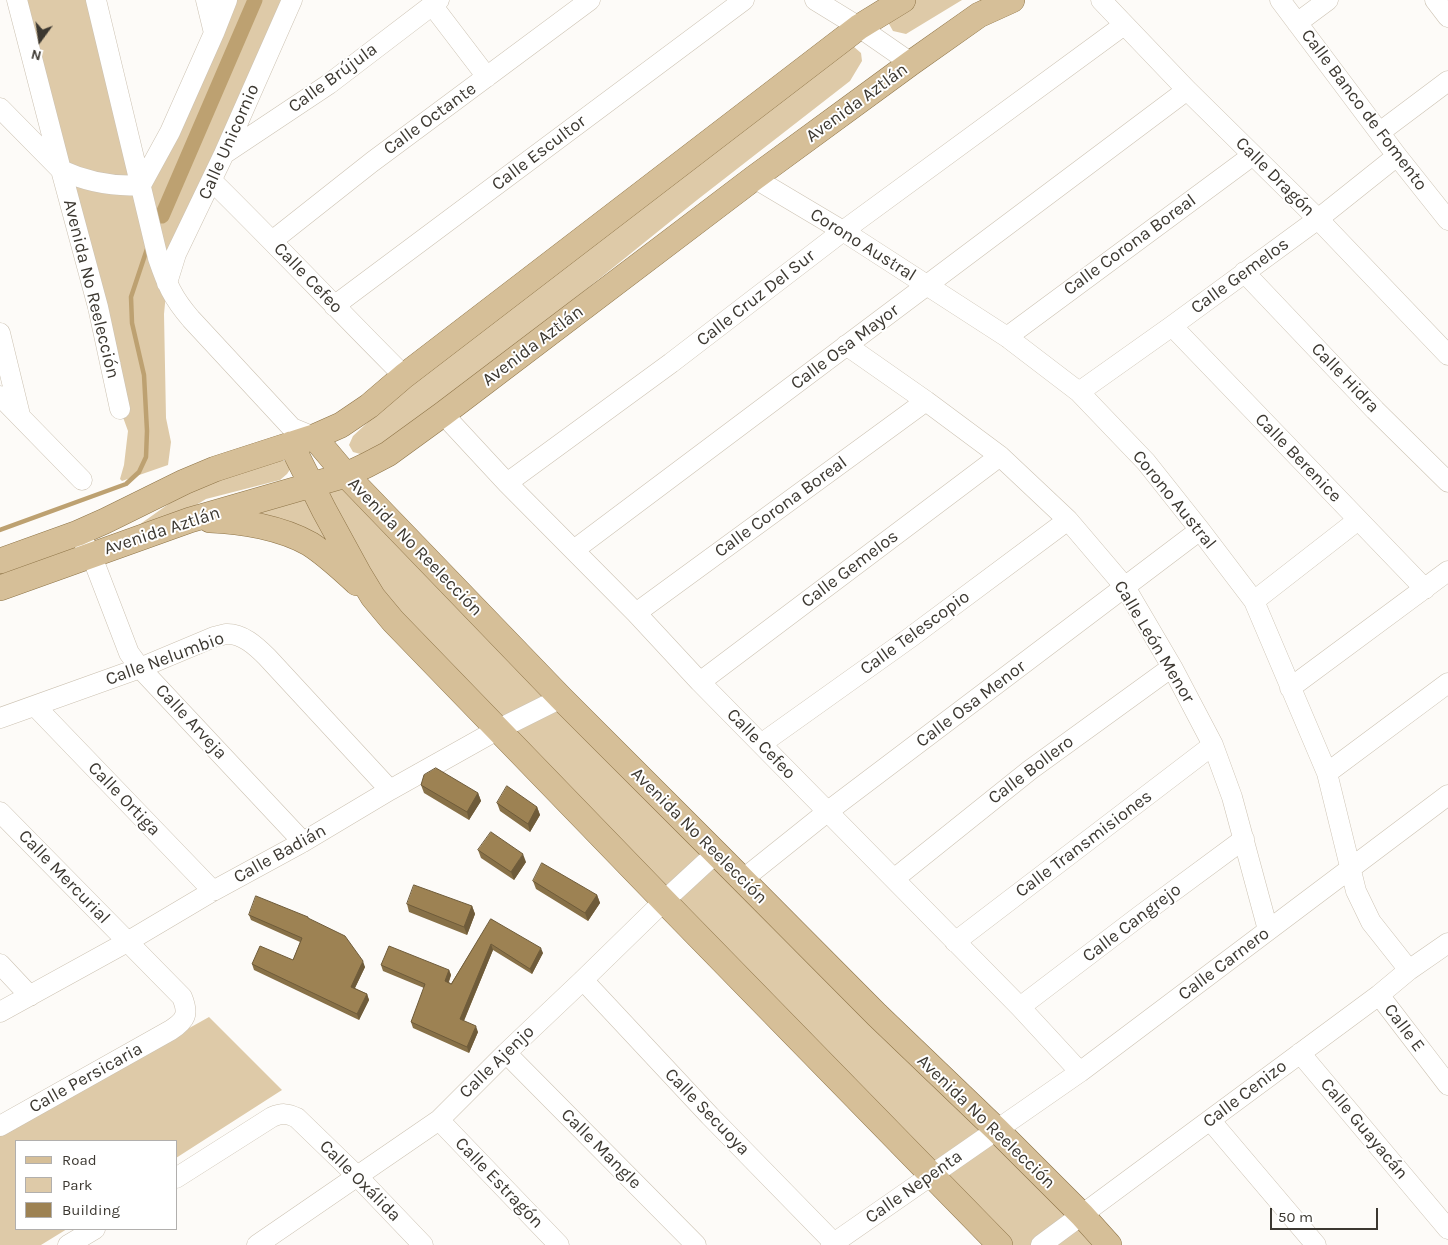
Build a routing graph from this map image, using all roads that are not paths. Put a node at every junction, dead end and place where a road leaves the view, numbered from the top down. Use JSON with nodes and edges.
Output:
{"nodes":[{"id":1,"x":17,"y":0,"type":"edge"},
{"id":2,"x":96,"y":0,"type":"edge"},
{"id":3,"x":206,"y":0,"type":"edge"},
{"id":4,"x":227,"y":0,"type":"edge"},
{"id":5,"x":292,"y":0,"type":"edge"},
{"id":6,"x":590,"y":0,"type":"edge"},
{"id":7,"x":744,"y":0,"type":"edge"},
{"id":8,"x":815,"y":0,"type":"edge"},
{"id":9,"x":903,"y":0,"type":"edge"},
{"id":10,"x":1012,"y":0,"type":"edge"},
{"id":11,"x":1101,"y":0,"type":"edge"},
{"id":12,"x":1280,"y":0,"type":"edge"},
{"id":13,"x":1328,"y":0,"type":"edge"},
{"id":14,"x":1435,"y":0,"type":"edge"},
{"id":15,"x":436,"y":3,"type":"edge"},
{"id":16,"x":1448,"y":17,"type":"edge"},
{"id":17,"x":1297,"y":24,"type":"junction"},
{"id":18,"x":1124,"y":25,"type":"junction"},
{"id":19,"x":859,"y":27,"type":"junction"},
{"id":20,"x":214,"y":33,"type":"junction"},
{"id":21,"x":911,"y":63,"type":"junction"},
{"id":22,"x":487,"y":77,"type":"junction"},
{"id":23,"x":1448,"y":81,"type":"edge"},
{"id":24,"x":1187,"y":90,"type":"junction"},
{"id":25,"x":0,"y":108,"type":"edge"},
{"id":26,"x":1380,"y":132,"type":"junction"},
{"id":27,"x":224,"y":154,"type":"junction"},
{"id":28,"x":1253,"y":155,"type":"junction"},
{"id":29,"x":1397,"y":156,"type":"junction"},
{"id":30,"x":61,"y":170,"type":"junction"},
{"id":31,"x":754,"y":178,"type":"junction"},
{"id":32,"x":212,"y":182,"type":"junction"},
{"id":33,"x":141,"y":185,"type":"junction"},
{"id":34,"x":1318,"y":219,"type":"junction"},
{"id":35,"x":1448,"y":220,"type":"edge"},
{"id":36,"x":843,"y":231,"type":"junction"},
{"id":37,"x":272,"y":241,"type":"junction"},
{"id":38,"x":1244,"y":272,"type":"junction"},
{"id":39,"x":167,"y":283,"type":"junction"},
{"id":40,"x":927,"y":286,"type":"junction"},
{"id":41,"x":334,"y":306,"type":"junction"},
{"id":42,"x":1172,"y":326,"type":"junction"},
{"id":43,"x":0,"y":333,"type":"edge"},
{"id":44,"x":1007,"y":337,"type":"junction"},
{"id":45,"x":846,"y":345,"type":"junction"},
{"id":46,"x":1448,"y":355,"type":"edge"},
{"id":47,"x":404,"y":376,"type":"junction"},
{"id":48,"x":1079,"y":392,"type":"junction"},
{"id":49,"x":0,"y":396,"type":"edge"},
{"id":50,"x":926,"y":400,"type":"junction"},
{"id":51,"x":120,"y":409,"type":"dead end"},
{"id":52,"x":443,"y":414,"type":"junction"},
{"id":53,"x":20,"y":415,"type":"junction"},
{"id":54,"x":299,"y":436,"type":"junction"},
{"id":55,"x":1000,"y":456,"type":"junction"},
{"id":56,"x":346,"y":475,"type":"junction"},
{"id":57,"x":82,"y":480,"type":"dead end"},
{"id":58,"x":1448,"y":482,"type":"edge"},
{"id":59,"x":507,"y":483,"type":"junction"},
{"id":60,"x":311,"y":485,"type":"junction"},
{"id":61,"x":190,"y":520,"type":"junction"},
{"id":62,"x":1068,"y":520,"type":"junction"},
{"id":63,"x":1358,"y":520,"type":"junction"},
{"id":64,"x":1200,"y":530,"type":"junction"},
{"id":65,"x":78,"y":533,"type":"junction"},
{"id":66,"x":574,"y":550,"type":"junction"},
{"id":67,"x":91,"y":554,"type":"junction"},
{"id":68,"x":0,"y":561,"type":"edge"},
{"id":69,"x":1448,"y":571,"type":"edge"},
{"id":70,"x":1125,"y":587,"type":"junction"},
{"id":71,"x":0,"y":588,"type":"edge"},
{"id":72,"x":1425,"y":589,"type":"junction"},
{"id":73,"x":373,"y":597,"type":"junction"},
{"id":74,"x":1254,"y":602,"type":"junction"},
{"id":75,"x":636,"y":613,"type":"junction"},
{"id":76,"x":1172,"y":667,"type":"junction"},
{"id":77,"x":140,"y":668,"type":"junction"},
{"id":78,"x":700,"y":682,"type":"junction"},
{"id":79,"x":1448,"y":683,"type":"edge"},
{"id":80,"x":1290,"y":688,"type":"junction"},
{"id":81,"x":560,"y":698,"type":"junction"},
{"id":82,"x":34,"y":706,"type":"junction"},
{"id":83,"x":0,"y":718,"type":"edge"},
{"id":84,"x":497,"y":730,"type":"junction"},
{"id":85,"x":762,"y":744,"type":"junction"},
{"id":86,"x":1213,"y":745,"type":"junction"},
{"id":87,"x":1327,"y":773,"type":"junction"},
{"id":88,"x":390,"y":790,"type":"junction"},
{"id":89,"x":1448,"y":795,"type":"edge"},
{"id":90,"x":0,"y":812,"type":"edge"},
{"id":91,"x":827,"y":812,"type":"junction"},
{"id":92,"x":1244,"y":839,"type":"junction"},
{"id":93,"x":303,"y":842,"type":"junction"},
{"id":94,"x":716,"y":853,"type":"junction"},
{"id":95,"x":1351,"y":867,"type":"junction"},
{"id":96,"x":894,"y":879,"type":"junction"},
{"id":97,"x":742,"y":880,"type":"junction"},
{"id":98,"x":213,"y":892,"type":"junction"},
{"id":99,"x":664,"y":901,"type":"junction"},
{"id":100,"x":1268,"y":930,"type":"junction"},
{"id":101,"x":128,"y":942,"type":"junction"},
{"id":102,"x":956,"y":942,"type":"junction"},
{"id":103,"x":1448,"y":943,"type":"edge"},
{"id":104,"x":0,"y":964,"type":"edge"},
{"id":105,"x":1409,"y":970,"type":"junction"},
{"id":106,"x":583,"y":980,"type":"junction"},
{"id":107,"x":1379,"y":995,"type":"junction"},
{"id":108,"x":30,"y":996,"type":"junction"},
{"id":109,"x":1020,"y":1007,"type":"junction"},
{"id":110,"x":0,"y":1012,"type":"edge"},
{"id":111,"x":506,"y":1053,"type":"junction"},
{"id":112,"x":1300,"y":1053,"type":"junction"},
{"id":113,"x":1080,"y":1072,"type":"junction"},
{"id":114,"x":1448,"y":1085,"type":"edge"},
{"id":115,"x":439,"y":1120,"type":"junction"},
{"id":116,"x":1210,"y":1120,"type":"junction"},
{"id":117,"x":0,"y":1126,"type":"edge"},
{"id":118,"x":997,"y":1130,"type":"junction"},
{"id":119,"x":931,"y":1175,"type":"junction"},
{"id":120,"x":357,"y":1176,"type":"junction"},
{"id":121,"x":178,"y":1177,"type":"edge"},
{"id":122,"x":1082,"y":1215,"type":"junction"},
{"id":123,"x":1448,"y":1229,"type":"edge"},
{"id":124,"x":93,"y":1230,"type":"edge"},
{"id":125,"x":271,"y":1241,"type":"edge"},
{"id":126,"x":832,"y":1244,"type":"edge"},
{"id":127,"x":68,"y":1245,"type":"edge"},
{"id":128,"x":423,"y":1245,"type":"edge"},
{"id":129,"x":559,"y":1245,"type":"edge"},
{"id":130,"x":696,"y":1245,"type":"edge"},
{"id":131,"x":1000,"y":1245,"type":"edge"},
{"id":132,"x":1041,"y":1245,"type":"edge"},
{"id":133,"x":1109,"y":1245,"type":"edge"},
{"id":134,"x":1316,"y":1245,"type":"edge"}],
"edges":[{"from":1,"to":30,"type":"street","name":"Avenida No Reelección"},
{"from":2,"to":33,"type":"street","name":"Avenida No Reelección"},
{"from":3,"to":20,"type":"street"},
{"from":4,"to":20,"type":"street"},
{"from":5,"to":27,"type":"street","name":"Calle Unicornio"},
{"from":6,"to":22,"type":"street","name":"Calle Octante"},
{"from":7,"to":41,"type":"street","name":"Calle Escultor"},
{"from":8,"to":19,"type":"street"},
{"from":9,"to":19,"type":"main road","name":"Avenida Aztlán"},
{"from":10,"to":21,"type":"main road","name":"Avenida Aztlán"},
{"from":11,"to":18,"type":"street","name":"Calle Dragón"},
{"from":12,"to":17,"type":"street","name":"Calle Banco de Fomento"},
{"from":13,"to":17,"type":"street"},
{"from":14,"to":16,"type":"street"},
{"from":15,"to":22,"type":"street"},
{"from":15,"to":27,"type":"street","name":"Calle Brújula"},
{"from":17,"to":26,"type":"street","name":"Calle Banco de Fomento"},
{"from":18,"to":24,"type":"street","name":"Calle Dragón"},
{"from":18,"to":36,"type":"street","name":"Calle Cruz Del Sur"},
{"from":19,"to":21,"type":"street"},
{"from":19,"to":47,"type":"main road","name":"Avenida Aztlán"},
{"from":20,"to":33,"type":"street"},
{"from":21,"to":31,"type":"main road","name":"Avenida Aztlán"},
{"from":22,"to":37,"type":"street","name":"Calle Octante"},
{"from":23,"to":26,"type":"street"},
{"from":24,"to":28,"type":"street","name":"Calle Dragón"},
{"from":24,"to":40,"type":"street","name":"Calle Osa Mayor"},
{"from":25,"to":30,"type":"street"},
{"from":26,"to":29,"type":"street","name":"Calle Banco de Fomento"},
{"from":27,"to":32,"type":"street","name":"Calle Unicornio"},
{"from":28,"to":34,"type":"street","name":"Calle Dragón"},
{"from":28,"to":44,"type":"street","name":"Calle Corona Boreal"},
{"from":29,"to":34,"type":"street","name":"Calle Gemelos"},
{"from":29,"to":35,"type":"street","name":"Calle Banco de Fomento"},
{"from":30,"to":33,"type":"street","name":"Avenida No Reelección"},
{"from":30,"to":51,"type":"street","name":"Avenida No Reelección"},
{"from":31,"to":36,"type":"street","name":"Corono Austral"},
{"from":31,"to":52,"type":"main road","name":"Avenida Aztlán"},
{"from":32,"to":37,"type":"street","name":"Calle Cefeo"},
{"from":32,"to":39,"type":"street","name":"Calle Unicornio"},
{"from":33,"to":39,"type":"street","name":"Avenida No Reelección"},
{"from":34,"to":38,"type":"street","name":"Calle Gemelos"},
{"from":34,"to":46,"type":"street","name":"Calle Dragón"},
{"from":36,"to":40,"type":"street","name":"Corono Austral"},
{"from":36,"to":59,"type":"street","name":"Calle Cruz Del Sur"},
{"from":37,"to":41,"type":"street","name":"Calle Cefeo"},
{"from":38,"to":42,"type":"street","name":"Calle Gemelos"},
{"from":38,"to":58,"type":"street","name":"Calle Hidra"},
{"from":39,"to":54,"type":"street","name":"Avenida No Reelección"},
{"from":40,"to":44,"type":"street","name":"Corono Austral"},
{"from":40,"to":45,"type":"street","name":"Calle Osa Mayor"},
{"from":41,"to":47,"type":"street","name":"Calle Cefeo"},
{"from":42,"to":48,"type":"street","name":"Calle Gemelos"},
{"from":42,"to":63,"type":"street","name":"Calle Berenice"},
{"from":43,"to":53,"type":"street"},
{"from":44,"to":48,"type":"street","name":"Corono Austral"},
{"from":45,"to":50,"type":"street","name":"Calle León Menor"},
{"from":45,"to":66,"type":"street","name":"Calle Osa Mayor"},
{"from":47,"to":54,"type":"main road","name":"Avenida Aztlán"},
{"from":48,"to":64,"type":"street","name":"Corono Austral"},
{"from":49,"to":53,"type":"street"},
{"from":50,"to":55,"type":"street","name":"Calle León Menor"},
{"from":50,"to":75,"type":"street","name":"Calle Corona Boreal"},
{"from":52,"to":56,"type":"main road","name":"Avenida Aztlán"},
{"from":52,"to":59,"type":"street","name":"Calle Cefeo"},
{"from":53,"to":57,"type":"street"},
{"from":54,"to":56,"type":"main road","name":"Avenida No Reelección"},
{"from":54,"to":60,"type":"main road","name":"Avenida No Reelección"},
{"from":54,"to":65,"type":"main road","name":"Avenida Aztlán"},
{"from":55,"to":62,"type":"street","name":"Calle León Menor"},
{"from":55,"to":78,"type":"street","name":"Calle Gemelos"},
{"from":56,"to":60,"type":"main road","name":"Avenida Aztlán"},
{"from":56,"to":81,"type":"main road","name":"Avenida No Reelección"},
{"from":59,"to":66,"type":"street","name":"Calle Cefeo"},
{"from":60,"to":61,"type":"main road","name":"Avenida Aztlán"},
{"from":60,"to":73,"type":"main road","name":"Avenida No Reelección"},
{"from":61,"to":67,"type":"main road","name":"Avenida Aztlán"},
{"from":61,"to":73,"type":"main road"},
{"from":62,"to":70,"type":"street","name":"Calle León Menor"},
{"from":62,"to":85,"type":"street","name":"Calle Telescopio"},
{"from":63,"to":72,"type":"street","name":"Calle Berenice"},
{"from":63,"to":74,"type":"street"},
{"from":64,"to":70,"type":"street","name":"Calle Osa Menor"},
{"from":64,"to":74,"type":"street","name":"Corono Austral"},
{"from":65,"to":67,"type":"street","name":"Calle Arveja"},
{"from":65,"to":68,"type":"main road","name":"Avenida Aztlán"},
{"from":66,"to":75,"type":"street","name":"Calle Cefeo"},
{"from":67,"to":71,"type":"main road","name":"Avenida Aztlán"},
{"from":67,"to":77,"type":"street","name":"Calle Arveja"},
{"from":69,"to":72,"type":"street"},
{"from":70,"to":76,"type":"street","name":"Calle León Menor"},
{"from":70,"to":91,"type":"street","name":"Calle Osa Menor"},
{"from":72,"to":80,"type":"street"},
{"from":73,"to":84,"type":"main road","name":"Avenida No Reelección"},
{"from":74,"to":80,"type":"street","name":"Corono Austral"},
{"from":75,"to":78,"type":"street","name":"Calle Cefeo"},
{"from":76,"to":86,"type":"street","name":"Calle León Menor"},
{"from":76,"to":96,"type":"street","name":"Calle Bollero"},
{"from":77,"to":82,"type":"street","name":"Calle Nelumbio"},
{"from":77,"to":88,"type":"street","name":"Calle Nelumbio"},
{"from":77,"to":93,"type":"street","name":"Calle Arveja"},
{"from":78,"to":85,"type":"street","name":"Calle Cefeo"},
{"from":79,"to":87,"type":"street"},
{"from":80,"to":87,"type":"street","name":"Corono Austral"},
{"from":81,"to":84,"type":"street","name":"Calle Badián"},
{"from":81,"to":94,"type":"main road","name":"Avenida No Reelección"},
{"from":82,"to":83,"type":"street","name":"Calle Nelumbio"},
{"from":82,"to":98,"type":"street","name":"Calle Ortiga"},
{"from":84,"to":88,"type":"street","name":"Calle Badián"},
{"from":84,"to":99,"type":"main road","name":"Avenida No Reelección"},
{"from":85,"to":91,"type":"street","name":"Calle Cefeo"},
{"from":86,"to":92,"type":"street","name":"Calle León Menor"},
{"from":86,"to":102,"type":"street","name":"Calle Transmisiones"},
{"from":87,"to":95,"type":"street","name":"Corono Austral"},
{"from":88,"to":93,"type":"street","name":"Calle Badián"},
{"from":89,"to":95,"type":"street","name":"Calle Carnero"},
{"from":90,"to":101,"type":"street","name":"Calle Mercurial"},
{"from":91,"to":96,"type":"street","name":"Calle Cefeo"},
{"from":91,"to":97,"type":"street","name":"Calle Osa Menor"},
{"from":92,"to":100,"type":"street","name":"Calle León Menor"},
{"from":92,"to":109,"type":"street","name":"Calle Cangrejo"},
{"from":93,"to":98,"type":"street","name":"Calle Badián"},
{"from":94,"to":97,"type":"main road","name":"Avenida No Reelección"},
{"from":94,"to":99,"type":"street","name":"Calle Ajenjo"},
{"from":95,"to":100,"type":"street","name":"Calle Carnero"},
{"from":95,"to":105,"type":"street","name":"Corono Austral"},
{"from":96,"to":102,"type":"street","name":"Calle Cefeo"},
{"from":97,"to":118,"type":"main road","name":"Avenida No Reelección"},
{"from":98,"to":101,"type":"street","name":"Calle Badián"},
{"from":99,"to":106,"type":"street","name":"Calle Ajenjo"},
{"from":99,"to":119,"type":"main road","name":"Avenida No Reelección"},
{"from":100,"to":113,"type":"street","name":"Calle Carnero"},
{"from":101,"to":108,"type":"street","name":"Calle Badián"},
{"from":101,"to":117,"type":"street","name":"Calle Persicaria"},
{"from":102,"to":109,"type":"street","name":"Calle Cefeo"},
{"from":103,"to":105,"type":"street","name":"Calle Cenizo"},
{"from":104,"to":108,"type":"street"},
{"from":105,"to":107,"type":"street","name":"Calle Cenizo"},
{"from":106,"to":111,"type":"street","name":"Calle Ajenjo"},
{"from":106,"to":126,"type":"street","name":"Calle Secuoya"},
{"from":107,"to":112,"type":"street","name":"Calle Cenizo"},
{"from":107,"to":114,"type":"street","name":"Calle E"},
{"from":108,"to":110,"type":"street","name":"Calle Badián"},
{"from":109,"to":113,"type":"street","name":"Calle Cefeo"},
{"from":111,"to":115,"type":"street","name":"Calle Ajenjo"},
{"from":111,"to":130,"type":"street","name":"Calle Mangle"},
{"from":112,"to":116,"type":"street","name":"Calle Cenizo"},
{"from":112,"to":123,"type":"street","name":"Calle Guayacán"},
{"from":113,"to":118,"type":"street","name":"Calle Carnero"},
{"from":115,"to":120,"type":"street","name":"Calle Ajenjo"},
{"from":115,"to":129,"type":"street","name":"Calle Estragón"},
{"from":116,"to":122,"type":"street","name":"Calle Cenizo"},
{"from":116,"to":134,"type":"street"},
{"from":118,"to":119,"type":"street","name":"Calle Nepenta"},
{"from":118,"to":122,"type":"main road","name":"Avenida No Reelección"},
{"from":119,"to":126,"type":"street","name":"Calle Nepenta"},
{"from":119,"to":131,"type":"main road","name":"Avenida No Reelección"},
{"from":120,"to":121,"type":"street","name":"Calle Oxálida"},
{"from":120,"to":125,"type":"street","name":"Calle Ajenjo"},
{"from":120,"to":128,"type":"street","name":"Calle Oxálida"},
{"from":122,"to":132,"type":"street","name":"Calle Cenizo"},
{"from":122,"to":133,"type":"main road","name":"Avenida No Reelección"},
{"from":124,"to":127,"type":"street"}]}
